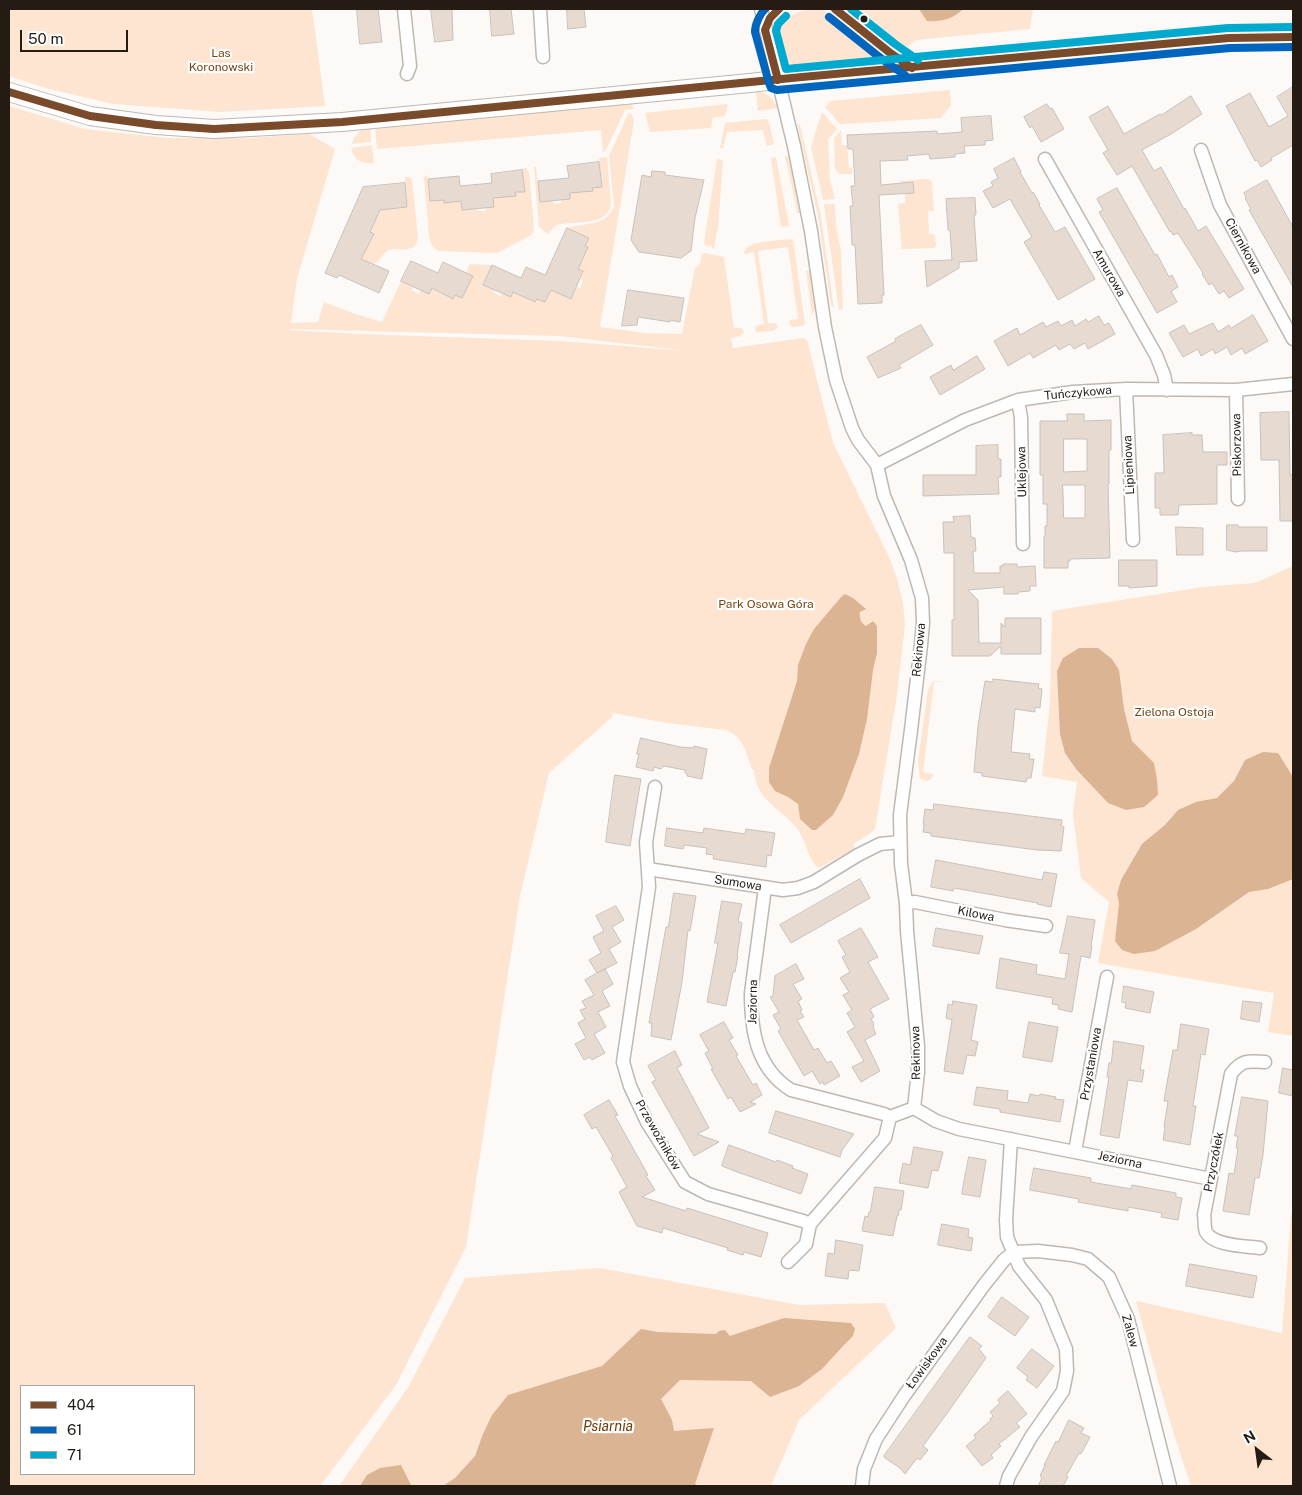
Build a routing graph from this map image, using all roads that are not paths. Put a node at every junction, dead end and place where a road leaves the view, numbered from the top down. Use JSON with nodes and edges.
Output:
{"nodes":[{"id":1,"x":404,"y":9,"type":"edge"},
{"id":2,"x":540,"y":9,"type":"edge"},
{"id":3,"x":761,"y":9,"type":"edge"},
{"id":4,"x":1293,"y":37,"type":"edge"},
{"id":5,"x":543,"y":57,"type":"dead end"},
{"id":6,"x":407,"y":74,"type":"dead end"},
{"id":7,"x":778,"y":80,"type":"junction"},
{"id":8,"x":9,"y":92,"type":"edge"},
{"id":9,"x":1201,"y":150,"type":"dead end"},
{"id":10,"x":1045,"y":159,"type":"dead end"},
{"id":11,"x":1293,"y":339,"type":"edge"},
{"id":12,"x":1293,"y":384,"type":"edge"},
{"id":13,"x":1126,"y":389,"type":"junction"},
{"id":14,"x":1167,"y":390,"type":"junction"},
{"id":15,"x":1236,"y":390,"type":"junction"},
{"id":16,"x":1018,"y":400,"type":"junction"},
{"id":17,"x":877,"y":465,"type":"junction"},
{"id":18,"x":1238,"y":500,"type":"dead end"},
{"id":19,"x":1133,"y":540,"type":"dead end"},
{"id":20,"x":1023,"y":544,"type":"dead end"},
{"id":21,"x":655,"y":787,"type":"dead end"},
{"id":22,"x":900,"y":842,"type":"junction"},
{"id":23,"x":648,"y":869,"type":"junction"},
{"id":24,"x":765,"y":888,"type":"junction"},
{"id":25,"x":906,"y":903,"type":"junction"},
{"id":26,"x":1046,"y":926,"type":"dead end"},
{"id":27,"x":1107,"y":977,"type":"dead end"},
{"id":28,"x":1265,"y":1062,"type":"dead end"},
{"id":29,"x":914,"y":1108,"type":"junction"},
{"id":30,"x":890,"y":1117,"type":"junction"},
{"id":31,"x":1011,"y":1139,"type":"junction"},
{"id":32,"x":1075,"y":1151,"type":"junction"},
{"id":33,"x":1211,"y":1179,"type":"junction"},
{"id":34,"x":810,"y":1224,"type":"junction"},
{"id":35,"x":1260,"y":1248,"type":"dead end"},
{"id":36,"x":1014,"y":1252,"type":"junction"},
{"id":37,"x":788,"y":1262,"type":"dead end"},
{"id":38,"x":862,"y":1486,"type":"edge"},
{"id":39,"x":1006,"y":1486,"type":"edge"},
{"id":40,"x":1170,"y":1486,"type":"edge"}],
"edges":[{"from":1,"to":6,"type":"street"},
{"from":2,"to":5,"type":"street"},
{"from":3,"to":7,"type":"street","name":"Rekinowa"},
{"from":4,"to":7,"type":"main road"},
{"from":7,"to":8,"type":"main road"},
{"from":7,"to":17,"type":"street","name":"Rekinowa"},
{"from":9,"to":11,"type":"street","name":"Ciernikowa"},
{"from":10,"to":14,"type":"street","name":"Amurowa"},
{"from":12,"to":15,"type":"street","name":"Tuńczykowa"},
{"from":13,"to":14,"type":"street","name":"Tuńczykowa"},
{"from":13,"to":16,"type":"street","name":"Tuńczykowa"},
{"from":13,"to":19,"type":"street","name":"Lipieniowa"},
{"from":14,"to":15,"type":"street","name":"Tuńczykowa"},
{"from":15,"to":18,"type":"street","name":"Piskorzowa"},
{"from":16,"to":17,"type":"street","name":"Tuńczykowa"},
{"from":16,"to":20,"type":"street","name":"Uklejowa"},
{"from":17,"to":22,"type":"street","name":"Rekinowa"},
{"from":21,"to":23,"type":"street"},
{"from":22,"to":24,"type":"street","name":"Sumowa"},
{"from":22,"to":25,"type":"street","name":"Rekinowa"},
{"from":23,"to":24,"type":"street","name":"Sumowa"},
{"from":23,"to":34,"type":"street","name":"Przewoźników"},
{"from":24,"to":30,"type":"street","name":"Jeziorna"},
{"from":25,"to":26,"type":"street","name":"Kilowa"},
{"from":25,"to":29,"type":"street","name":"Rekinowa"},
{"from":27,"to":32,"type":"street","name":"Przystaniowa"},
{"from":28,"to":33,"type":"street","name":"Przyczółek"},
{"from":29,"to":30,"type":"street"},
{"from":29,"to":31,"type":"street","name":"Jeziorna"},
{"from":30,"to":34,"type":"street"},
{"from":31,"to":32,"type":"street","name":"Jeziorna"},
{"from":31,"to":36,"type":"street"},
{"from":32,"to":33,"type":"street","name":"Jeziorna"},
{"from":33,"to":35,"type":"street","name":"Przyczółek"},
{"from":34,"to":37,"type":"street"},
{"from":36,"to":38,"type":"street","name":"Łowiskowa"},
{"from":36,"to":39,"type":"street"},
{"from":36,"to":40,"type":"street","name":"Zalew"}]}
